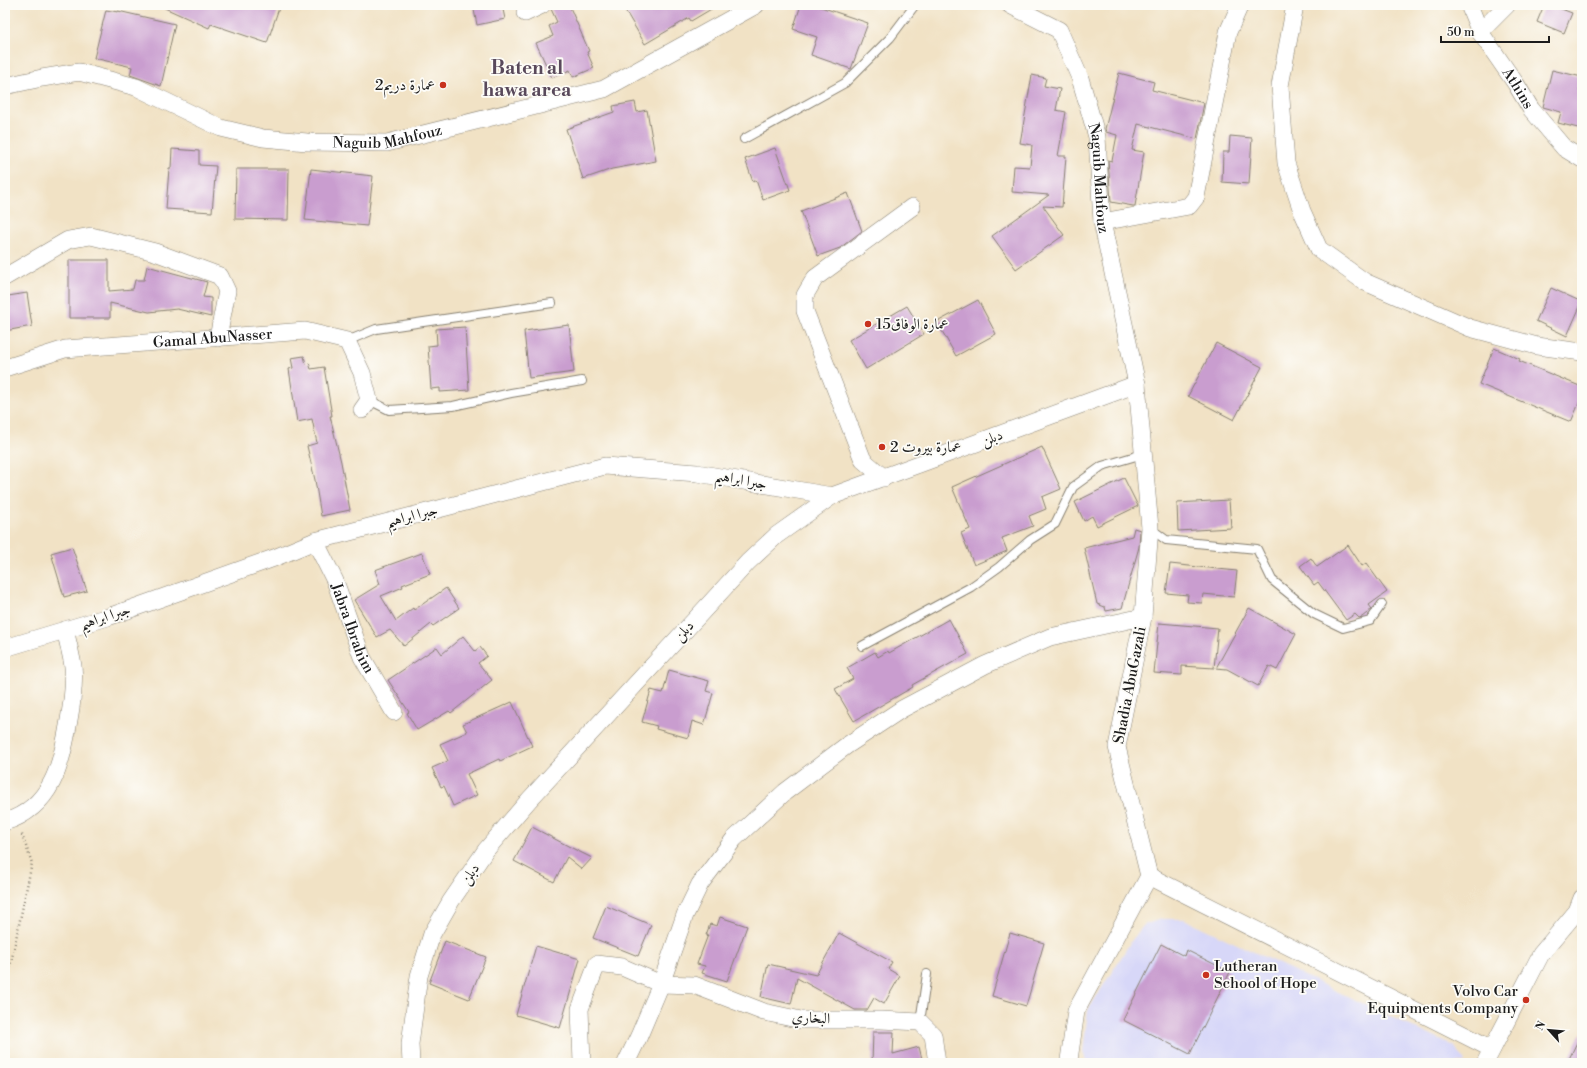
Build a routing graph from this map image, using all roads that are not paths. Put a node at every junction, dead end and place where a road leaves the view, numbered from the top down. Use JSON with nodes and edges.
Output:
{"nodes":[{"id":1,"x":542,"y":5,"type":"edge"},
{"id":2,"x":756,"y":5,"type":"edge"},
{"id":3,"x":914,"y":5,"type":"edge"},
{"id":4,"x":1010,"y":5,"type":"edge"},
{"id":5,"x":1240,"y":5,"type":"edge"},
{"id":6,"x":1295,"y":5,"type":"edge"},
{"id":7,"x":1468,"y":5,"type":"edge"},
{"id":8,"x":1506,"y":5,"type":"edge"},
{"id":9,"x":525,"y":13,"type":"dead end"},
{"id":10,"x":1480,"y":32,"type":"junction"},
{"id":11,"x":5,"y":86,"type":"edge"},
{"id":12,"x":744,"y":139,"type":"dead end"},
{"id":13,"x":1582,"y":159,"type":"edge"},
{"id":14,"x":912,"y":207,"type":"dead end"},
{"id":15,"x":1102,"y":222,"type":"junction"},
{"id":16,"x":5,"y":277,"type":"edge"},
{"id":17,"x":552,"y":303,"type":"dead end"},
{"id":18,"x":218,"y":338,"type":"junction"},
{"id":19,"x":347,"y":341,"type":"junction"},
{"id":20,"x":1582,"y":352,"type":"edge"},
{"id":21,"x":5,"y":368,"type":"edge"},
{"id":22,"x":582,"y":381,"type":"dead end"},
{"id":23,"x":1137,"y":384,"type":"junction"},
{"id":24,"x":365,"y":405,"type":"joint"},
{"id":25,"x":1143,"y":454,"type":"junction"},
{"id":26,"x":884,"y":478,"type":"junction"},
{"id":27,"x":832,"y":496,"type":"junction"},
{"id":28,"x":1150,"y":528,"type":"junction"},
{"id":29,"x":315,"y":541,"type":"junction"},
{"id":30,"x":1382,"y":604,"type":"dead end"},
{"id":31,"x":1143,"y":617,"type":"junction"},
{"id":32,"x":65,"y":630,"type":"junction"},
{"id":33,"x":862,"y":646,"type":"dead end"},
{"id":34,"x":5,"y":648,"type":"edge"},
{"id":35,"x":394,"y":712,"type":"dead end"},
{"id":36,"x":10,"y":820,"type":"edge"},
{"id":37,"x":1149,"y":876,"type":"junction"},
{"id":38,"x":1580,"y":907,"type":"edge"},
{"id":39,"x":927,"y":974,"type":"dead end"},
{"id":40,"x":661,"y":984,"type":"junction"},
{"id":41,"x":920,"y":1022,"type":"junction"},
{"id":42,"x":1488,"y":1056,"type":"edge"},
{"id":43,"x":1068,"y":1062,"type":"edge"},
{"id":44,"x":411,"y":1063,"type":"edge"},
{"id":45,"x":582,"y":1063,"type":"edge"},
{"id":46,"x":626,"y":1063,"type":"edge"},
{"id":47,"x":937,"y":1063,"type":"edge"}],
"edges":[{"from":1,"to":9,"type":"street"},
{"from":2,"to":11,"type":"street","name":"Naguib Mahfouz"},
{"from":3,"to":12,"type":"lane"},
{"from":4,"to":15,"type":"street","name":"Naguib Mahfouz"},
{"from":5,"to":15,"type":"street"},
{"from":6,"to":20,"type":"street"},
{"from":7,"to":10,"type":"street","name":"Athins"},
{"from":8,"to":10,"type":"street"},
{"from":10,"to":13,"type":"street","name":"Athins"},
{"from":14,"to":26,"type":"street"},
{"from":15,"to":23,"type":"street","name":"Naguib Mahfouz"},
{"from":16,"to":18,"type":"street"},
{"from":17,"to":19,"type":"lane"},
{"from":18,"to":19,"type":"street","name":"Gamal AbuNasser"},
{"from":18,"to":21,"type":"street","name":"Gamal AbuNasser"},
{"from":19,"to":24,"type":"street"},
{"from":22,"to":24,"type":"lane"},
{"from":23,"to":25,"type":"street","name":"Shadia AbuGazali"},
{"from":23,"to":26,"type":"street","name":"دبلن"},
{"from":25,"to":28,"type":"street","name":"Shadia AbuGazali"},
{"from":25,"to":33,"type":"lane"},
{"from":26,"to":27,"type":"street","name":"دبلن"},
{"from":27,"to":29,"type":"street","name":"جبرا ابراهيم"},
{"from":27,"to":44,"type":"street","name":"دبلن"},
{"from":28,"to":30,"type":"lane"},
{"from":28,"to":31,"type":"street","name":"Shadia AbuGazali"},
{"from":29,"to":32,"type":"street","name":"جبرا ابراهيم"},
{"from":29,"to":35,"type":"street","name":"Jabra Ibrahim"},
{"from":31,"to":37,"type":"street","name":"Shadia AbuGazali"},
{"from":31,"to":40,"type":"street"},
{"from":32,"to":34,"type":"street","name":"جبرا ابراهيم"},
{"from":32,"to":36,"type":"street"},
{"from":37,"to":42,"type":"street"},
{"from":37,"to":43,"type":"street"},
{"from":38,"to":42,"type":"street"},
{"from":39,"to":41,"type":"lane"},
{"from":40,"to":41,"type":"street","name":"البخاري"},
{"from":40,"to":45,"type":"street"},
{"from":40,"to":46,"type":"street"},
{"from":41,"to":47,"type":"street"}]}
